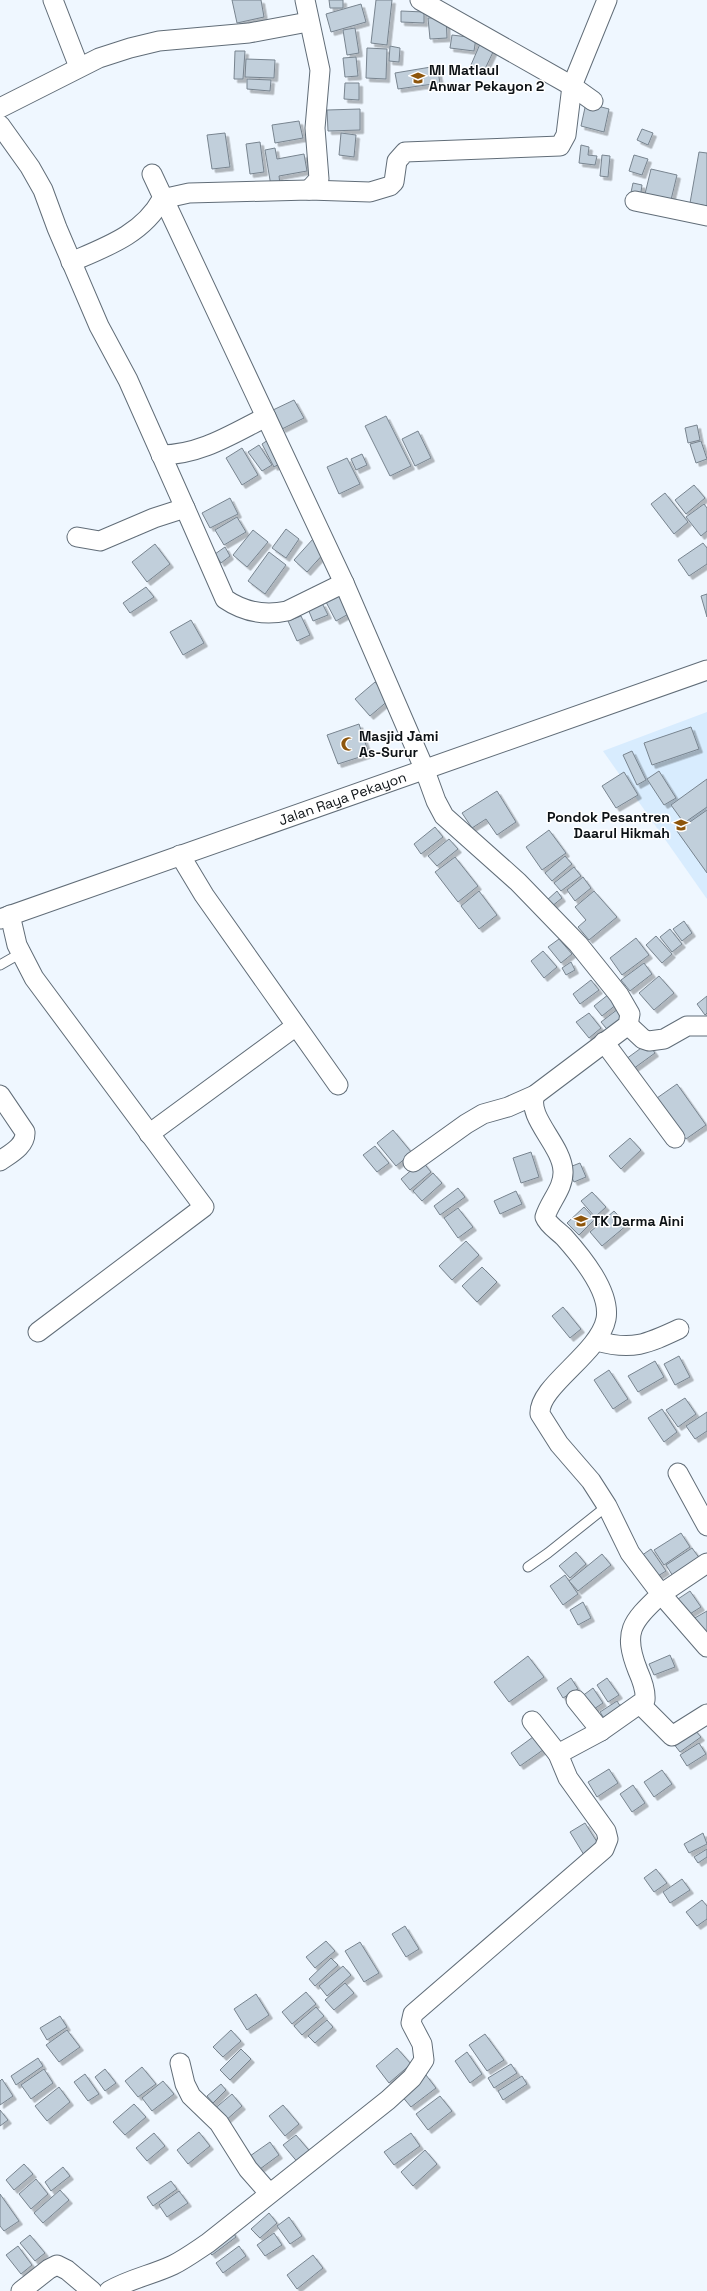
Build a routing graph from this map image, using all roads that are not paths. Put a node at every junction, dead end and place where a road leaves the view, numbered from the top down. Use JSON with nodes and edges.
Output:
{"nodes":[{"id":1,"x":53,"y":0,"type":"edge"},
{"id":2,"x":305,"y":0,"type":"edge"},
{"id":3,"x":420,"y":0,"type":"edge"},
{"id":4,"x":607,"y":0,"type":"edge"},
{"id":5,"x":308,"y":22,"type":"junction"},
{"id":6,"x":79,"y":67,"type":"junction"},
{"id":7,"x":572,"y":86,"type":"junction"},
{"id":8,"x":593,"y":101,"type":"dead end"},
{"id":9,"x":0,"y":108,"type":"edge"},
{"id":10,"x":0,"y":125,"type":"edge"},
{"id":11,"x":152,"y":174,"type":"dead end"},
{"id":12,"x":309,"y":190,"type":"junction"},
{"id":13,"x":162,"y":199,"type":"junction"},
{"id":14,"x":635,"y":201,"type":"dead end"},
{"id":15,"x":707,"y":216,"type":"edge"},
{"id":16,"x":71,"y":262,"type":"junction"},
{"id":17,"x":266,"y":417,"type":"junction"},
{"id":18,"x":161,"y":455,"type":"junction"},
{"id":19,"x":185,"y":508,"type":"junction"},
{"id":20,"x":77,"y":537,"type":"dead end"},
{"id":21,"x":344,"y":583,"type":"junction"},
{"id":22,"x":707,"y":670,"type":"edge"},
{"id":23,"x":426,"y":773,"type":"junction"},
{"id":24,"x":180,"y":855,"type":"junction"},
{"id":25,"x":5,"y":917,"type":"edge"},
{"id":26,"x":21,"y":953,"type":"junction"},
{"id":27,"x":0,"y":965,"type":"edge"},
{"id":28,"x":628,"y":1025,"type":"junction"},
{"id":29,"x":296,"y":1026,"type":"junction"},
{"id":30,"x":707,"y":1026,"type":"edge"},
{"id":31,"x":604,"y":1042,"type":"junction"},
{"id":32,"x":338,"y":1085,"type":"dead end"},
{"id":33,"x":0,"y":1095,"type":"edge"},
{"id":34,"x":535,"y":1095,"type":"junction"},
{"id":35,"x":149,"y":1134,"type":"junction"},
{"id":36,"x":675,"y":1138,"type":"dead end"},
{"id":37,"x":0,"y":1161,"type":"edge"},
{"id":38,"x":413,"y":1162,"type":"dead end"},
{"id":39,"x":679,"y":1329,"type":"dead end"},
{"id":40,"x":38,"y":1332,"type":"dead end"},
{"id":41,"x":597,"y":1341,"type":"junction"},
{"id":42,"x":678,"y":1473,"type":"dead end"},
{"id":43,"x":607,"y":1506,"type":"junction"},
{"id":44,"x":707,"y":1526,"type":"edge"},
{"id":45,"x":707,"y":1563,"type":"edge"},
{"id":46,"x":528,"y":1567,"type":"dead end"},
{"id":47,"x":661,"y":1594,"type":"junction"},
{"id":48,"x":707,"y":1647,"type":"edge"},
{"id":49,"x":576,"y":1700,"type":"dead end"},
{"id":50,"x":641,"y":1705,"type":"junction"},
{"id":51,"x":707,"y":1714,"type":"edge"},
{"id":52,"x":532,"y":1721,"type":"dead end"},
{"id":53,"x":601,"y":1732,"type":"junction"},
{"id":54,"x":558,"y":1754,"type":"junction"},
{"id":55,"x":180,"y":2063,"type":"dead end"},
{"id":56,"x":269,"y":2193,"type":"junction"},
{"id":57,"x":21,"y":2291,"type":"edge"},
{"id":58,"x":92,"y":2291,"type":"edge"},
{"id":59,"x":109,"y":2291,"type":"edge"}],
"edges":[{"from":1,"to":6,"type":"street"},
{"from":2,"to":5,"type":"street"},
{"from":3,"to":7,"type":"street"},
{"from":4,"to":7,"type":"street"},
{"from":5,"to":6,"type":"street"},
{"from":5,"to":12,"type":"street"},
{"from":6,"to":9,"type":"street"},
{"from":7,"to":8,"type":"street"},
{"from":7,"to":12,"type":"street"},
{"from":10,"to":16,"type":"street"},
{"from":11,"to":13,"type":"street"},
{"from":12,"to":13,"type":"street"},
{"from":13,"to":16,"type":"street"},
{"from":13,"to":17,"type":"street"},
{"from":14,"to":15,"type":"street"},
{"from":16,"to":18,"type":"street"},
{"from":17,"to":18,"type":"street"},
{"from":17,"to":21,"type":"street"},
{"from":18,"to":19,"type":"street"},
{"from":19,"to":20,"type":"street"},
{"from":19,"to":21,"type":"street"},
{"from":21,"to":23,"type":"street"},
{"from":22,"to":23,"type":"street","name":"Jalan Raya Pekayon"},
{"from":23,"to":24,"type":"street","name":"Jalan Raya Pekayon"},
{"from":23,"to":28,"type":"street"},
{"from":24,"to":25,"type":"street","name":"Jalan Raya Pekayon"},
{"from":24,"to":29,"type":"street"},
{"from":25,"to":26,"type":"street"},
{"from":26,"to":27,"type":"lane"},
{"from":26,"to":35,"type":"street"},
{"from":28,"to":30,"type":"street"},
{"from":28,"to":31,"type":"street"},
{"from":29,"to":32,"type":"street"},
{"from":29,"to":35,"type":"street"},
{"from":31,"to":34,"type":"street"},
{"from":31,"to":36,"type":"street"},
{"from":33,"to":37,"type":"street"},
{"from":34,"to":38,"type":"street"},
{"from":34,"to":41,"type":"street"},
{"from":35,"to":40,"type":"street"},
{"from":39,"to":41,"type":"street"},
{"from":41,"to":43,"type":"street"},
{"from":42,"to":44,"type":"street"},
{"from":43,"to":46,"type":"lane"},
{"from":43,"to":47,"type":"street"},
{"from":45,"to":47,"type":"street"},
{"from":47,"to":48,"type":"street"},
{"from":47,"to":50,"type":"street"},
{"from":49,"to":53,"type":"street"},
{"from":50,"to":51,"type":"street"},
{"from":50,"to":53,"type":"street"},
{"from":52,"to":54,"type":"street"},
{"from":53,"to":54,"type":"street"},
{"from":54,"to":56,"type":"street"},
{"from":55,"to":56,"type":"street"},
{"from":56,"to":59,"type":"street"},
{"from":57,"to":58,"type":"street"}]}
